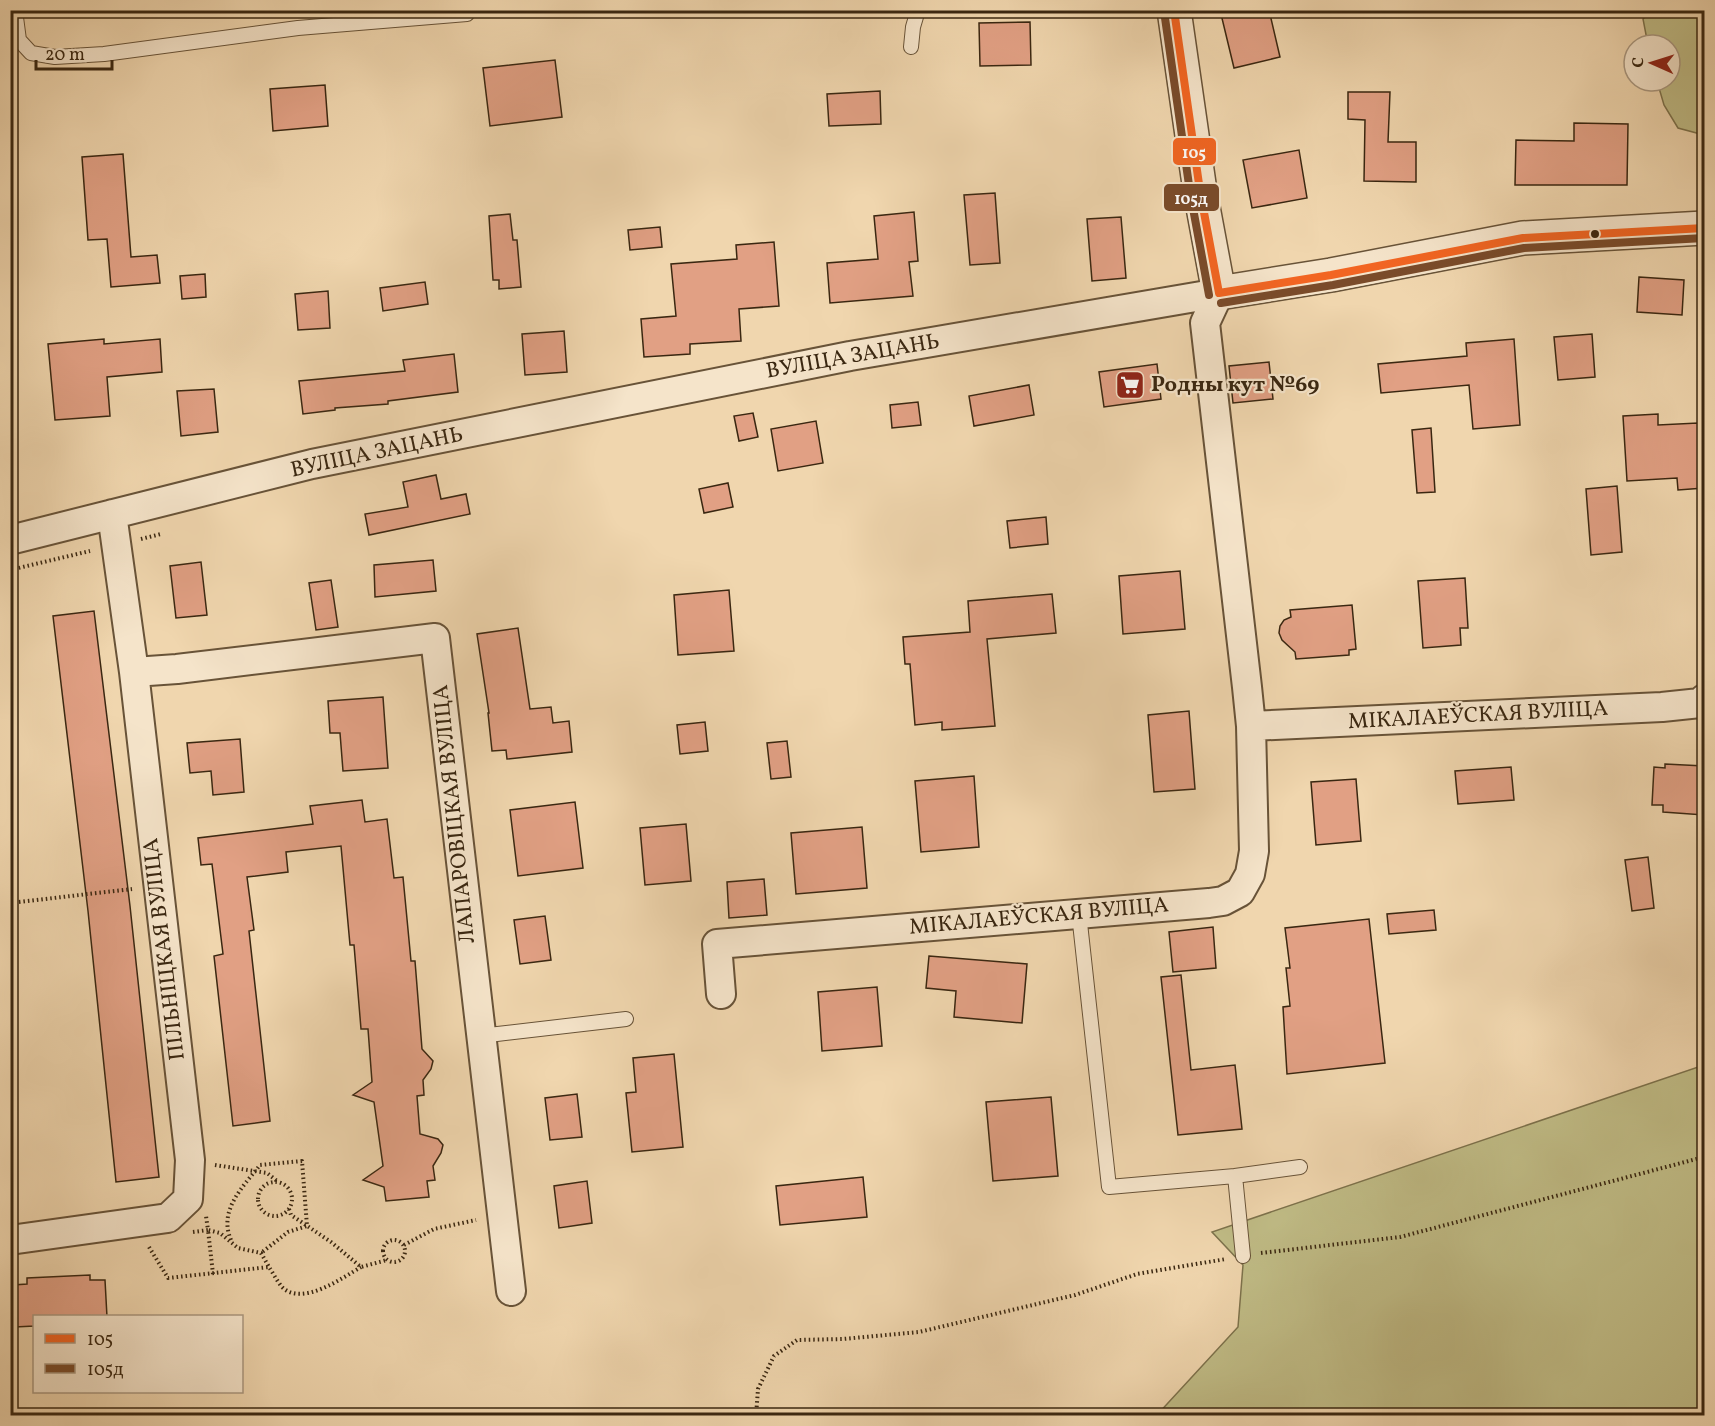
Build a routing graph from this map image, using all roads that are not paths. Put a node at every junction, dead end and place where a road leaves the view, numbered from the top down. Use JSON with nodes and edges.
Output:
{"nodes":[{"id":1,"x":15,"y":10,"type":"edge"},
{"id":2,"x":918,"y":10,"type":"edge"},
{"id":3,"x":1174,"y":10,"type":"edge"},
{"id":4,"x":467,"y":14,"type":"dead end"},
{"id":5,"x":911,"y":47,"type":"dead end"},
{"id":6,"x":1704,"y":228,"type":"edge"},
{"id":7,"x":1219,"y":294,"type":"junction"},
{"id":8,"x":112,"y":514,"type":"junction"},
{"id":9,"x":10,"y":540,"type":"edge"},
{"id":10,"x":134,"y":672,"type":"junction"},
{"id":11,"x":1704,"y":699,"type":"edge"},
{"id":12,"x":1251,"y":726,"type":"junction"},
{"id":13,"x":1079,"y":914,"type":"junction"},
{"id":14,"x":721,"y":994,"type":"dead end"},
{"id":15,"x":626,"y":1019,"type":"dead end"},
{"id":16,"x":480,"y":1036,"type":"junction"},
{"id":17,"x":1300,"y":1167,"type":"dead end"},
{"id":18,"x":1235,"y":1176,"type":"junction"},
{"id":19,"x":10,"y":1240,"type":"edge"},
{"id":20,"x":1243,"y":1256,"type":"road end"},
{"id":21,"x":511,"y":1292,"type":"dead end"}],
"edges":[{"from":1,"to":4,"type":"lane"},
{"from":2,"to":5,"type":"lane"},
{"from":3,"to":7,"type":"street"},
{"from":6,"to":7,"type":"street","name":"ВУЛІЦА ЗАЦАНЬ"},
{"from":7,"to":8,"type":"street","name":"ВУЛІЦА ЗАЦАНЬ"},
{"from":7,"to":12,"type":"street","name":"МІКАЛАЕЎСКАЯ ВУЛІЦА"},
{"from":8,"to":9,"type":"street","name":"ВУЛІЦА ЗАЦАНЬ"},
{"from":8,"to":10,"type":"street","name":"ПІЛЬНІЦКАЯ ВУЛІЦА"},
{"from":10,"to":16,"type":"street","name":"ЛАПАРОВІЦКАЯ ВУЛІЦА"},
{"from":10,"to":19,"type":"street","name":"ПІЛЬНІЦКАЯ ВУЛІЦА"},
{"from":11,"to":12,"type":"street","name":"МІКАЛАЕЎСКАЯ ВУЛІЦА"},
{"from":12,"to":13,"type":"street","name":"МІКАЛАЕЎСКАЯ ВУЛІЦА"},
{"from":13,"to":14,"type":"street","name":"МІКАЛАЕЎСКАЯ ВУЛІЦА"},
{"from":13,"to":18,"type":"lane"},
{"from":15,"to":16,"type":"lane"},
{"from":16,"to":21,"type":"street","name":"ЛАПАРОВІЦКАЯ ВУЛІЦА"},
{"from":17,"to":18,"type":"lane"},
{"from":18,"to":20,"type":"lane"}]}
